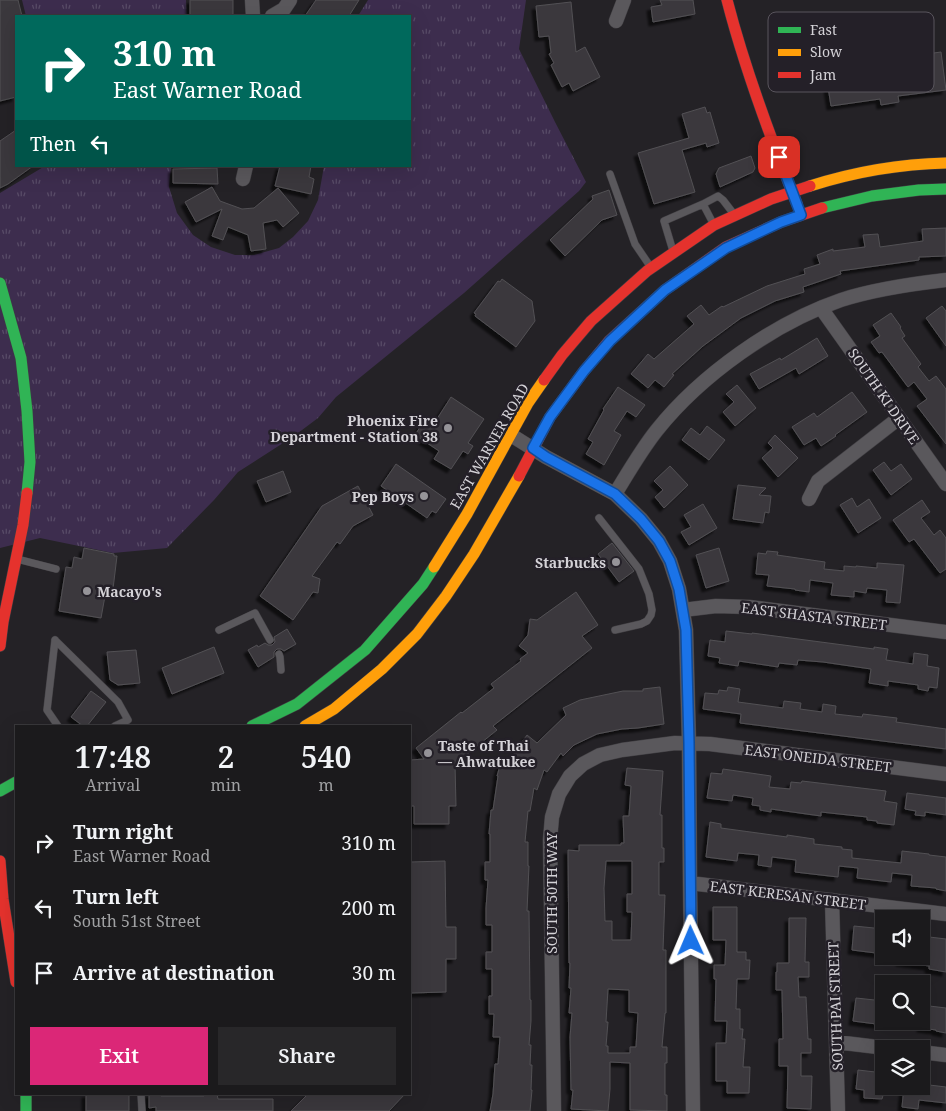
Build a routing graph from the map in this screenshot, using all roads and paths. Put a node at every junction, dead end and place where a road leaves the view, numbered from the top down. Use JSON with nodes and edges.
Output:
{"nodes":[{"id":1,"x":252,"y":0,"type":"edge"},
{"id":2,"x":290,"y":0,"type":"edge"},
{"id":3,"x":624,"y":0,"type":"edge"},
{"id":4,"x":727,"y":0,"type":"edge"},
{"id":5,"x":253,"y":15,"type":"edge"},
{"id":6,"x":274,"y":15,"type":"edge"},
{"id":7,"x":616,"y":21,"type":"dead end"},
{"id":8,"x":946,"y":163,"type":"edge"},
{"id":9,"x":610,"y":174,"type":"dead end"},
{"id":10,"x":946,"y":188,"type":"edge"},
{"id":11,"x":792,"y":192,"type":"junction"},
{"id":12,"x":703,"y":204,"type":"junction"},
{"id":13,"x":801,"y":215,"type":"junction"},
{"id":14,"x":735,"y":216,"type":"junction"},
{"id":15,"x":714,"y":225,"type":"junction"},
{"id":16,"x":674,"y":253,"type":"junction"},
{"id":17,"x":652,"y":268,"type":"junction"},
{"id":18,"x":946,"y":280,"type":"edge"},
{"id":19,"x":0,"y":283,"type":"edge"},
{"id":20,"x":821,"y":308,"type":"junction"},
{"id":21,"x":899,"y":418,"type":"junction"},
{"id":22,"x":511,"y":434,"type":"junction"},
{"id":23,"x":533,"y":448,"type":"junction"},
{"id":24,"x":946,"y":484,"type":"edge"},
{"id":25,"x":615,"y":494,"type":"junction"},
{"id":26,"x":808,"y":499,"type":"dead end"},
{"id":27,"x":598,"y":518,"type":"dead end"},
{"id":28,"x":17,"y":559,"type":"junction"},
{"id":29,"x":450,"y":567,"type":"junction"},
{"id":30,"x":56,"y":569,"type":"dead end"},
{"id":31,"x":683,"y":610,"type":"junction"},
{"id":32,"x":219,"y":630,"type":"dead end"},
{"id":33,"x":615,"y":630,"type":"dead end"},
{"id":34,"x":946,"y":632,"type":"edge"},
{"id":35,"x":270,"y":640,"type":"dead end"},
{"id":36,"x":0,"y":646,"type":"edge"},
{"id":37,"x":279,"y":654,"type":"dead end"},
{"id":38,"x":281,"y":670,"type":"dead end"},
{"id":39,"x":57,"y":725,"type":"edge"},
{"id":40,"x":117,"y":725,"type":"edge"},
{"id":41,"x":254,"y":725,"type":"edge"},
{"id":42,"x":307,"y":725,"type":"edge"},
{"id":43,"x":689,"y":743,"type":"junction"},
{"id":44,"x":946,"y":774,"type":"edge"},
{"id":45,"x":15,"y":783,"type":"edge"},
{"id":46,"x":3,"y":793,"type":"edge"},
{"id":47,"x":0,"y":861,"type":"edge"},
{"id":48,"x":690,"y":882,"type":"junction"},
{"id":49,"x":832,"y":900,"type":"junction"},
{"id":50,"x":946,"y":914,"type":"edge"},
{"id":51,"x":15,"y":976,"type":"edge"},
{"id":52,"x":836,"y":1042,"type":"junction"},
{"id":53,"x":875,"y":1047,"type":"edge"},
{"id":54,"x":930,"y":1053,"type":"edge"},
{"id":55,"x":946,"y":1055,"type":"edge"},
{"id":56,"x":26,"y":1095,"type":"edge"},
{"id":57,"x":141,"y":1095,"type":"edge"},
{"id":58,"x":26,"y":1111,"type":"edge"},
{"id":59,"x":142,"y":1111,"type":"edge"},
{"id":60,"x":554,"y":1111,"type":"edge"},
{"id":61,"x":693,"y":1111,"type":"edge"},
{"id":62,"x":838,"y":1111,"type":"edge"}],
"edges":[{"from":1,"to":5,"type":"street"},
{"from":2,"to":6,"type":"street"},
{"from":3,"to":7,"type":"street"},
{"from":4,"to":11,"type":"main road"},
{"from":8,"to":11,"type":"main road","name":"EAST WARNER ROAD"},
{"from":9,"to":17,"type":"lane"},
{"from":10,"to":13,"type":"main road","name":"EAST WARNER ROAD"},
{"from":11,"to":13,"type":"main road"},
{"from":11,"to":14,"type":"main road","name":"EAST WARNER ROAD"},
{"from":12,"to":14,"type":"lane"},
{"from":12,"to":15,"type":"lane"},
{"from":12,"to":16,"type":"lane"},
{"from":13,"to":23,"type":"main road","name":"EAST WARNER ROAD"},
{"from":14,"to":15,"type":"main road","name":"EAST WARNER ROAD"},
{"from":15,"to":16,"type":"main road","name":"EAST WARNER ROAD"},
{"from":16,"to":17,"type":"main road","name":"EAST WARNER ROAD"},
{"from":17,"to":22,"type":"main road","name":"EAST WARNER ROAD"},
{"from":18,"to":20,"type":"street"},
{"from":19,"to":28,"type":"main road"},
{"from":20,"to":21,"type":"street","name":"SOUTH KI DRIVE"},
{"from":20,"to":25,"type":"street"},
{"from":21,"to":24,"type":"street","name":"SOUTH KI DRIVE"},
{"from":21,"to":26,"type":"street"},
{"from":22,"to":23,"type":"street"},
{"from":22,"to":29,"type":"main road","name":"EAST WARNER ROAD"},
{"from":23,"to":25,"type":"street"},
{"from":23,"to":29,"type":"main road","name":"EAST WARNER ROAD"},
{"from":25,"to":31,"type":"street"},
{"from":27,"to":33,"type":"lane"},
{"from":28,"to":30,"type":"lane"},
{"from":28,"to":36,"type":"main road"},
{"from":29,"to":41,"type":"main road","name":"EAST WARNER ROAD"},
{"from":29,"to":42,"type":"main road","name":"EAST WARNER ROAD"},
{"from":31,"to":34,"type":"street","name":"EAST SHASTA STREET"},
{"from":31,"to":43,"type":"street"},
{"from":32,"to":35,"type":"lane"},
{"from":37,"to":38,"type":"lane"},
{"from":39,"to":40,"type":"lane"},
{"from":43,"to":44,"type":"street","name":"EAST ONEIDA STREET"},
{"from":43,"to":48,"type":"street"},
{"from":43,"to":60,"type":"street","name":"SOUTH 50TH WAY"},
{"from":45,"to":46,"type":"main road"},
{"from":47,"to":51,"type":"main road"},
{"from":48,"to":49,"type":"street","name":"EAST KERESAN STREET"},
{"from":48,"to":61,"type":"street"},
{"from":49,"to":50,"type":"street","name":"EAST KERESAN STREET"},
{"from":49,"to":52,"type":"street","name":"SOUTH PAI STREET"},
{"from":52,"to":53,"type":"street"},
{"from":52,"to":62,"type":"street","name":"SOUTH PAI STREET"},
{"from":54,"to":55,"type":"street"},
{"from":56,"to":58,"type":"main road"},
{"from":57,"to":59,"type":"lane"}]}
